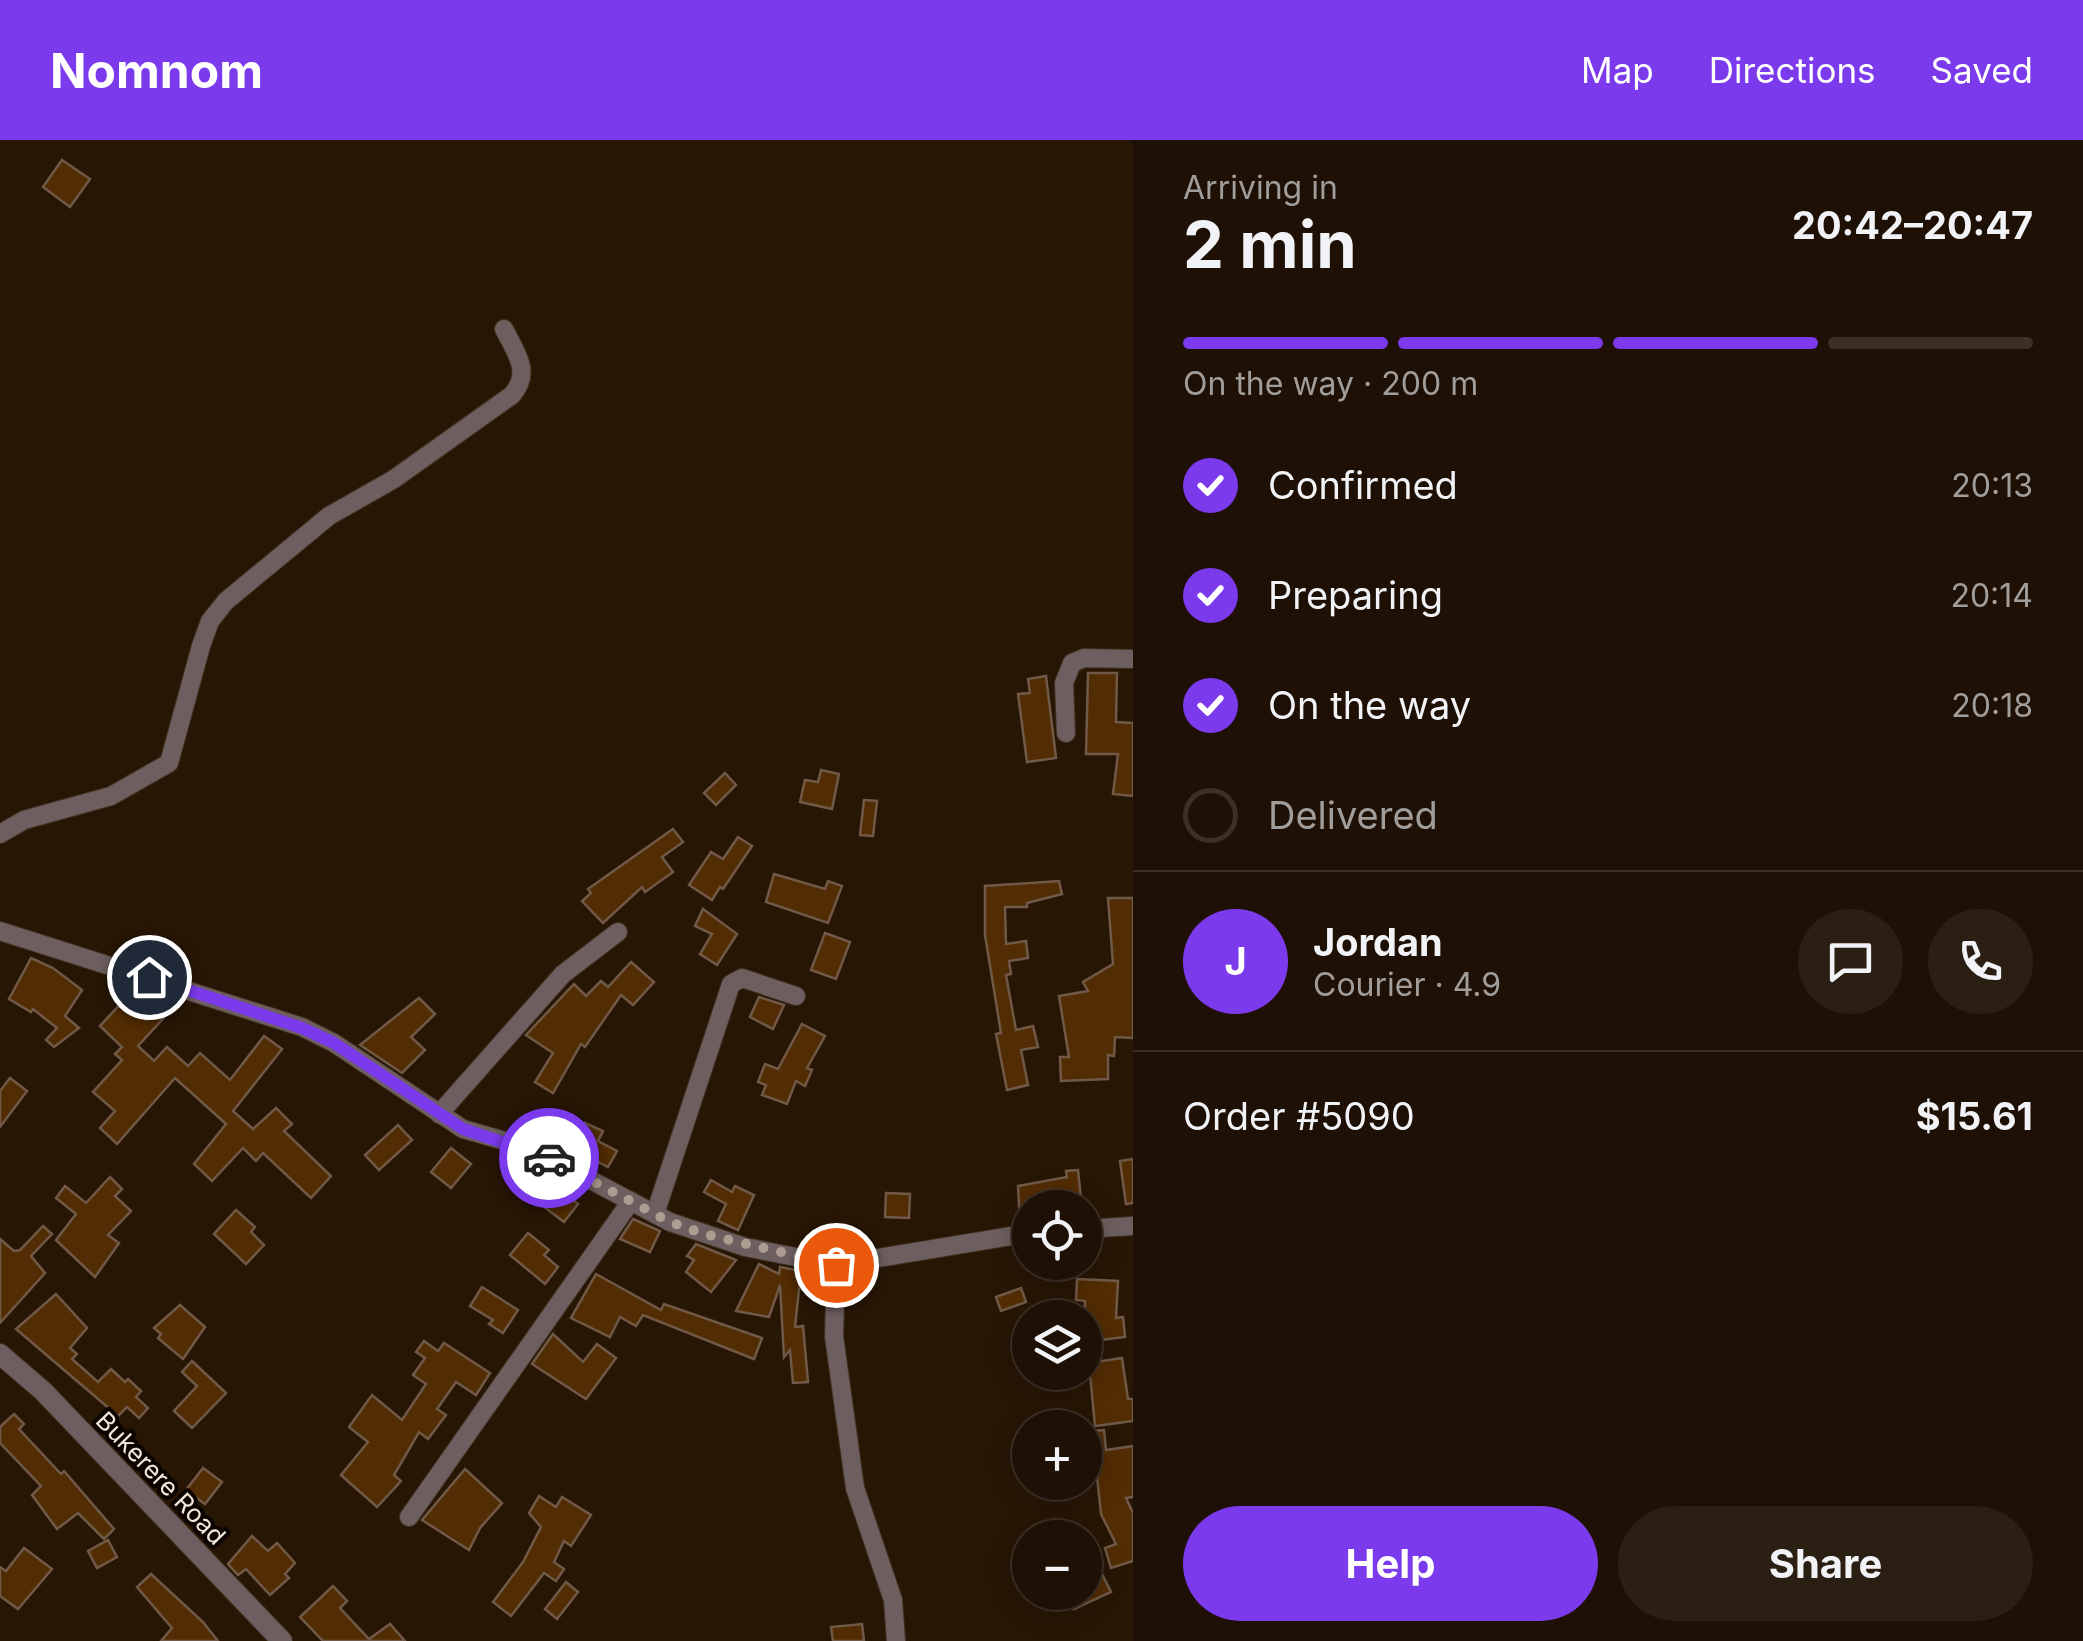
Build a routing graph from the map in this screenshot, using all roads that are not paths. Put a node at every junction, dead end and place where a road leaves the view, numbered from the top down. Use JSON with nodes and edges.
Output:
{"nodes":[{"id":1,"x":504,"y":329,"type":"dead end"},
{"id":2,"x":1133,"y":659,"type":"edge"},
{"id":3,"x":1066,"y":734,"type":"dead end"},
{"id":4,"x":0,"y":834,"type":"edge"},
{"id":5,"x":0,"y":932,"type":"edge"},
{"id":6,"x":618,"y":932,"type":"dead end"},
{"id":7,"x":796,"y":996,"type":"dead end"},
{"id":8,"x":439,"y":1114,"type":"junction"},
{"id":9,"x":631,"y":1201,"type":"junction"},
{"id":10,"x":655,"y":1214,"type":"junction"},
{"id":11,"x":1133,"y":1226,"type":"edge"},
{"id":12,"x":1102,"y":1228,"type":"edge"},
{"id":13,"x":1012,"y":1236,"type":"edge"},
{"id":14,"x":836,"y":1265,"type":"junction"},
{"id":15,"x":0,"y":1354,"type":"edge"},
{"id":16,"x":409,"y":1516,"type":"dead end"},
{"id":17,"x":282,"y":1641,"type":"edge"},
{"id":18,"x":896,"y":1641,"type":"edge"}],
"edges":[{"from":1,"to":4,"type":"street"},
{"from":2,"to":3,"type":"street"},
{"from":5,"to":8,"type":"street"},
{"from":6,"to":8,"type":"street"},
{"from":7,"to":10,"type":"street"},
{"from":8,"to":9,"type":"street"},
{"from":9,"to":10,"type":"street"},
{"from":9,"to":16,"type":"street"},
{"from":10,"to":14,"type":"street"},
{"from":11,"to":12,"type":"street"},
{"from":13,"to":14,"type":"street"},
{"from":14,"to":18,"type":"street"},
{"from":15,"to":17,"type":"street","name":"Bukerere Road"}]}
